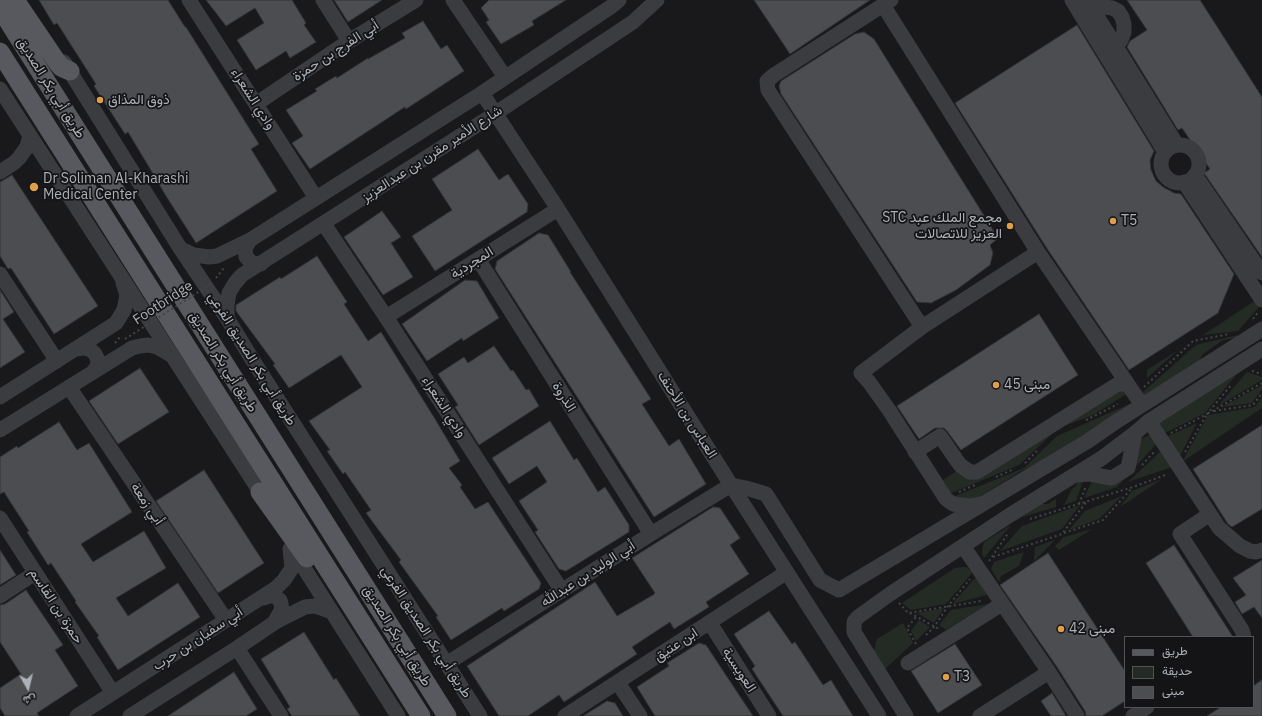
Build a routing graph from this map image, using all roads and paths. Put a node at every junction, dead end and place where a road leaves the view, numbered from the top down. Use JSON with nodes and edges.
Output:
{"nodes":[{"id":1,"x":15,"y":0,"type":"edge"},
{"id":2,"x":26,"y":0,"type":"edge"},
{"id":3,"x":189,"y":0,"type":"edge"},
{"id":4,"x":323,"y":0,"type":"edge"},
{"id":5,"x":416,"y":0,"type":"edge"},
{"id":6,"x":453,"y":0,"type":"edge"},
{"id":7,"x":657,"y":0,"type":"edge"},
{"id":8,"x":1072,"y":0,"type":"edge"},
{"id":9,"x":613,"y":2,"type":"edge"},
{"id":10,"x":887,"y":2,"type":"edge"},
{"id":11,"x":1090,"y":4,"type":"edge"},
{"id":12,"x":0,"y":8,"type":"edge"},
{"id":13,"x":349,"y":42,"type":"junction"},
{"id":14,"x":1116,"y":46,"type":"junction"},
{"id":15,"x":0,"y":52,"type":"edge"},
{"id":16,"x":70,"y":71,"type":"junction"},
{"id":17,"x":505,"y":77,"type":"junction"},
{"id":18,"x":0,"y":89,"type":"edge"},
{"id":19,"x":482,"y":93,"type":"junction"},
{"id":20,"x":256,"y":104,"type":"junction"},
{"id":21,"x":496,"y":113,"type":"junction"},
{"id":22,"x":30,"y":135,"type":"junction"},
{"id":23,"x":1171,"y":148,"type":"junction"},
{"id":24,"x":0,"y":172,"type":"edge"},
{"id":25,"x":1189,"y":179,"type":"junction"},
{"id":26,"x":316,"y":198,"type":"junction"},
{"id":27,"x":558,"y":209,"type":"junction"},
{"id":28,"x":324,"y":224,"type":"junction"},
{"id":29,"x":250,"y":240,"type":"junction"},
{"id":30,"x":180,"y":248,"type":"junction"},
{"id":31,"x":1038,"y":252,"type":"junction"},
{"id":32,"x":478,"y":260,"type":"junction"},
{"id":33,"x":261,"y":264,"type":"junction"},
{"id":34,"x":228,"y":265,"type":"dead end"},
{"id":35,"x":1262,"y":273,"type":"edge"},
{"id":36,"x":0,"y":274,"type":"edge"},
{"id":37,"x":123,"y":280,"type":"junction"},
{"id":38,"x":1262,"y":300,"type":"edge"},
{"id":39,"x":1262,"y":307,"type":"edge"},
{"id":40,"x":386,"y":317,"type":"junction"},
{"id":41,"x":227,"y":318,"type":"junction"},
{"id":42,"x":922,"y":327,"type":"junction"},
{"id":43,"x":1255,"y":327,"type":"edge"},
{"id":44,"x":1230,"y":334,"type":"dead end"},
{"id":45,"x":125,"y":340,"type":"dead end"},
{"id":46,"x":76,"y":349,"type":"junction"},
{"id":47,"x":1262,"y":349,"type":"edge"},
{"id":48,"x":172,"y":356,"type":"junction"},
{"id":49,"x":57,"y":361,"type":"junction"},
{"id":50,"x":1251,"y":370,"type":"dead end"},
{"id":51,"x":93,"y":372,"type":"junction"},
{"id":52,"x":1262,"y":374,"type":"edge"},
{"id":53,"x":1236,"y":380,"type":"dead end"},
{"id":54,"x":1262,"y":384,"type":"edge"},
{"id":55,"x":69,"y":387,"type":"junction"},
{"id":56,"x":1131,"y":388,"type":"junction"},
{"id":57,"x":1262,"y":393,"type":"edge"},
{"id":58,"x":0,"y":397,"type":"edge"},
{"id":59,"x":1142,"y":405,"type":"junction"},
{"id":60,"x":1212,"y":411,"type":"junction"},
{"id":61,"x":1207,"y":414,"type":"junction"},
{"id":62,"x":1149,"y":420,"type":"junction"},
{"id":63,"x":0,"y":430,"type":"edge"},
{"id":64,"x":1135,"y":433,"type":"junction"},
{"id":65,"x":1161,"y":438,"type":"junction"},
{"id":66,"x":1088,"y":441,"type":"junction"},
{"id":67,"x":915,"y":452,"type":"junction"},
{"id":68,"x":1102,"y":458,"type":"junction"},
{"id":69,"x":1179,"y":467,"type":"junction"},
{"id":70,"x":1083,"y":474,"type":"junction"},
{"id":71,"x":731,"y":485,"type":"junction"},
{"id":72,"x":1133,"y":487,"type":"junction"},
{"id":73,"x":260,"y":492,"type":"junction"},
{"id":74,"x":1087,"y":501,"type":"junction"},
{"id":75,"x":984,"y":504,"type":"junction"},
{"id":76,"x":1079,"y":504,"type":"junction"},
{"id":77,"x":1210,"y":514,"type":"junction"},
{"id":78,"x":0,"y":518,"type":"edge"},
{"id":79,"x":1030,"y":519,"type":"dead end"},
{"id":80,"x":1012,"y":529,"type":"dead end"},
{"id":81,"x":651,"y":534,"type":"junction"},
{"id":82,"x":1062,"y":534,"type":"junction"},
{"id":83,"x":289,"y":544,"type":"junction"},
{"id":84,"x":963,"y":546,"type":"junction"},
{"id":85,"x":1262,"y":550,"type":"edge"},
{"id":86,"x":992,"y":557,"type":"junction"},
{"id":87,"x":980,"y":571,"type":"junction"},
{"id":88,"x":788,"y":572,"type":"junction"},
{"id":89,"x":35,"y":573,"type":"junction"},
{"id":90,"x":562,"y":591,"type":"junction"},
{"id":91,"x":890,"y":594,"type":"junction"},
{"id":92,"x":0,"y":596,"type":"edge"},
{"id":93,"x":263,"y":598,"type":"junction"},
{"id":94,"x":1000,"y":601,"type":"junction"},
{"id":95,"x":948,"y":606,"type":"junction"},
{"id":96,"x":332,"y":612,"type":"junction"},
{"id":97,"x":908,"y":613,"type":"junction"},
{"id":98,"x":916,"y":617,"type":"junction"},
{"id":99,"x":226,"y":620,"type":"junction"},
{"id":100,"x":274,"y":622,"type":"junction"},
{"id":101,"x":710,"y":623,"type":"junction"},
{"id":102,"x":934,"y":627,"type":"junction"},
{"id":103,"x":926,"y":636,"type":"dead end"},
{"id":104,"x":951,"y":636,"type":"junction"},
{"id":105,"x":1244,"y":636,"type":"edge"},
{"id":106,"x":921,"y":641,"type":"dead end"},
{"id":107,"x":237,"y":648,"type":"junction"},
{"id":108,"x":908,"y":663,"type":"dead end"},
{"id":109,"x":446,"y":664,"type":"junction"},
{"id":110,"x":1049,"y":672,"type":"junction"},
{"id":111,"x":618,"y":683,"type":"junction"},
{"id":112,"x":113,"y":693,"type":"junction"},
{"id":113,"x":1145,"y":708,"type":"edge"},
{"id":114,"x":77,"y":716,"type":"edge"},
{"id":115,"x":130,"y":716,"type":"edge"},
{"id":116,"x":281,"y":716,"type":"edge"},
{"id":117,"x":398,"y":716,"type":"edge"},
{"id":118,"x":418,"y":716,"type":"edge"},
{"id":119,"x":421,"y":716,"type":"edge"},
{"id":120,"x":448,"y":716,"type":"edge"},
{"id":121,"x":480,"y":716,"type":"edge"},
{"id":122,"x":565,"y":716,"type":"edge"},
{"id":123,"x":640,"y":716,"type":"edge"},
{"id":124,"x":769,"y":716,"type":"edge"},
{"id":125,"x":879,"y":716,"type":"edge"},
{"id":126,"x":906,"y":716,"type":"edge"},
{"id":127,"x":980,"y":716,"type":"edge"},
{"id":128,"x":1077,"y":716,"type":"edge"},
{"id":129,"x":1133,"y":716,"type":"edge"}],
"edges":[{"from":1,"to":16,"type":"main road"},
{"from":2,"to":16,"type":"street","name":"طريق أبي بكر الصديق الفرعي"},
{"from":3,"to":20,"type":"street","name":"وادي الشعراء"},
{"from":4,"to":13,"type":"street"},
{"from":5,"to":13,"type":"street","name":"أبي الفرج بن حمزة"},
{"from":6,"to":17,"type":"street"},
{"from":7,"to":21,"type":"street","name":"شارع الأمير مقرن بن عبدالعزيز"},
{"from":8,"to":23,"type":"street"},
{"from":9,"to":17,"type":"street","name":"شارع الأمير مقرن بن عبدالعزيز"},
{"from":10,"to":31,"type":"street"},
{"from":10,"to":42,"type":"street"},
{"from":11,"to":14,"type":"street"},
{"from":11,"to":14,"type":"street"},
{"from":12,"to":120,"type":"main road","name":"طريق أبي بكر الصديق"},
{"from":13,"to":20,"type":"street","name":"أبي الفرج بن حمزة"},
{"from":14,"to":23,"type":"street"},
{"from":15,"to":119,"type":"main road","name":"طريق أبي بكر الصديق"},
{"from":16,"to":30,"type":"street","name":"طريق أبي بكر الصديق الفرعي"},
{"from":17,"to":19,"type":"street","name":"شارع الأمير مقرن بن عبدالعزيز"},
{"from":18,"to":22,"type":"street"},
{"from":19,"to":21,"type":"street","name":"العباس بن الأحنف"},
{"from":19,"to":26,"type":"street","name":"شارع الأمير مقرن بن عبدالعزيز"},
{"from":20,"to":26,"type":"street","name":"وادي الشعراء"},
{"from":21,"to":27,"type":"street","name":"العباس بن الأحنف"},
{"from":21,"to":28,"type":"street","name":"شارع الأمير مقرن بن عبدالعزيز"},
{"from":22,"to":24,"type":"street"},
{"from":22,"to":37,"type":"street"},
{"from":23,"to":25,"type":"street"},
{"from":23,"to":25,"type":"street"},
{"from":25,"to":35,"type":"street"},
{"from":25,"to":38,"type":"street"},
{"from":26,"to":29,"type":"street","name":"شارع الأمير مقرن بن عبدالعزيز"},
{"from":27,"to":32,"type":"street","name":"المجردية"},
{"from":27,"to":71,"type":"street","name":"العباس بن الأحنف"},
{"from":28,"to":33,"type":"street","name":"شارع الأمير مقرن بن عبدالعزيز"},
{"from":28,"to":40,"type":"street","name":"وادي الشعراء"},
{"from":29,"to":30,"type":"street","name":"شارع الأمير مقرن بن عبدالعزيز"},
{"from":29,"to":33,"type":"street"},
{"from":30,"to":41,"type":"street","name":"طريق أبي بكر الصديق الفرعي"},
{"from":31,"to":42,"type":"street"},
{"from":31,"to":56,"type":"street"},
{"from":32,"to":40,"type":"street","name":"المجردية"},
{"from":32,"to":81,"type":"street","name":"الذروة"},
{"from":33,"to":41,"type":"street","name":"شارع الأمير مقرن بن عبدالعزيز"},
{"from":34,"to":45,"type":"path","name":"Footbridge","bridge":true},
{"from":36,"to":49,"type":"street"},
{"from":37,"to":46,"type":"street"},
{"from":37,"to":48,"type":"street"},
{"from":39,"to":43,"type":"path"},
{"from":40,"to":90,"type":"street","name":"وادي الشعراء"},
{"from":41,"to":109,"type":"street","name":"طريق أبي بكر الصديق الفرعي"},
{"from":42,"to":67,"type":"street"},
{"from":43,"to":59,"type":"street"},
{"from":44,"to":56,"type":"path"},
{"from":46,"to":49,"type":"street"},
{"from":46,"to":51,"type":"street"},
{"from":47,"to":62,"type":"street"},
{"from":48,"to":51,"type":"street"},
{"from":48,"to":73,"type":"street"},
{"from":49,"to":58,"type":"street"},
{"from":50,"to":52,"type":"path"},
{"from":51,"to":55,"type":"street"},
{"from":53,"to":61,"type":"path"},
{"from":54,"to":60,"type":"path"},
{"from":55,"to":63,"type":"street"},
{"from":55,"to":99,"type":"street","name":"أبي زمعة"},
{"from":56,"to":59,"type":"street"},
{"from":56,"to":67,"type":"street"},
{"from":57,"to":60,"type":"path"},
{"from":59,"to":66,"type":"street"},
{"from":60,"to":61,"type":"path"},
{"from":61,"to":65,"type":"path"},
{"from":61,"to":69,"type":"path"},
{"from":62,"to":64,"type":"street"},
{"from":62,"to":65,"type":"street"},
{"from":64,"to":68,"type":"street"},
{"from":64,"to":70,"type":"street"},
{"from":65,"to":69,"type":"street"},
{"from":66,"to":68,"type":"street"},
{"from":66,"to":75,"type":"street"},
{"from":67,"to":75,"type":"street"},
{"from":68,"to":70,"type":"street"},
{"from":69,"to":72,"type":"path"},
{"from":69,"to":77,"type":"street"},
{"from":70,"to":76,"type":"path"},
{"from":70,"to":84,"type":"street"},
{"from":71,"to":75,"type":"street"},
{"from":71,"to":81,"type":"street","name":"أبي الوليد بن عبدالله"},
{"from":71,"to":88,"type":"street","name":"العباس بن الأحنف"},
{"from":72,"to":74,"type":"path"},
{"from":72,"to":82,"type":"path"},
{"from":73,"to":83,"type":"street"},
{"from":73,"to":118,"type":"main road"},
{"from":74,"to":76,"type":"path"},
{"from":74,"to":82,"type":"path"},
{"from":76,"to":79,"type":"path"},
{"from":77,"to":85,"type":"street"},
{"from":77,"to":105,"type":"street"},
{"from":78,"to":89,"type":"street","name":"حمزة بن القاسم"},
{"from":80,"to":86,"type":"path"},
{"from":81,"to":90,"type":"street","name":"أبي الوليد بن عبدالله"},
{"from":82,"to":86,"type":"path"},
{"from":83,"to":93,"type":"street","name":"أبي سفيان بن حرب"},
{"from":83,"to":96,"type":"street"},
{"from":84,"to":87,"type":"street"},
{"from":84,"to":91,"type":"street"},
{"from":86,"to":87,"type":"path"},
{"from":87,"to":94,"type":"street"},
{"from":87,"to":95,"type":"path"},
{"from":88,"to":101,"type":"street","name":"ابن عتيق"},
{"from":88,"to":125,"type":"street","name":"العباس بن الأحنف"},
{"from":89,"to":92,"type":"street"},
{"from":89,"to":112,"type":"street","name":"حمزة بن القاسم"},
{"from":90,"to":109,"type":"street","name":"أبي الوليد بن عبدالله"},
{"from":91,"to":97,"type":"path"},
{"from":91,"to":126,"type":"street"},
{"from":93,"to":99,"type":"street","name":"أبي سفيان بن حرب"},
{"from":93,"to":100,"type":"street"},
{"from":94,"to":95,"type":"path"},
{"from":94,"to":104,"type":"street"},
{"from":94,"to":110,"type":"street"},
{"from":95,"to":97,"type":"path"},
{"from":95,"to":102,"type":"path"},
{"from":96,"to":100,"type":"street","name":"أبي سفيان بن حرب"},
{"from":96,"to":117,"type":"street"},
{"from":97,"to":98,"type":"path"},
{"from":98,"to":102,"type":"path"},
{"from":98,"to":106,"type":"path"},
{"from":99,"to":112,"type":"street","name":"أبي سفيان بن حرب"},
{"from":100,"to":107,"type":"street","name":"أبي سفيان بن حرب"},
{"from":101,"to":111,"type":"street","name":"ابن عتيق"},
{"from":101,"to":124,"type":"street","name":"العويسية"},
{"from":102,"to":103,"type":"path"},
{"from":102,"to":104,"type":"path"},
{"from":104,"to":108,"type":"street"},
{"from":107,"to":115,"type":"street","name":"أبي سفيان بن حرب"},
{"from":107,"to":116,"type":"street"},
{"from":109,"to":121,"type":"street","name":"طريق أبي بكر الصديق الفرعي"},
{"from":110,"to":127,"type":"street"},
{"from":110,"to":128,"type":"street"},
{"from":111,"to":122,"type":"street","name":"ابن عتيق"},
{"from":111,"to":123,"type":"street"},
{"from":112,"to":114,"type":"street","name":"أبي سفيان بن حرب"},
{"from":113,"to":129,"type":"street"}]}
